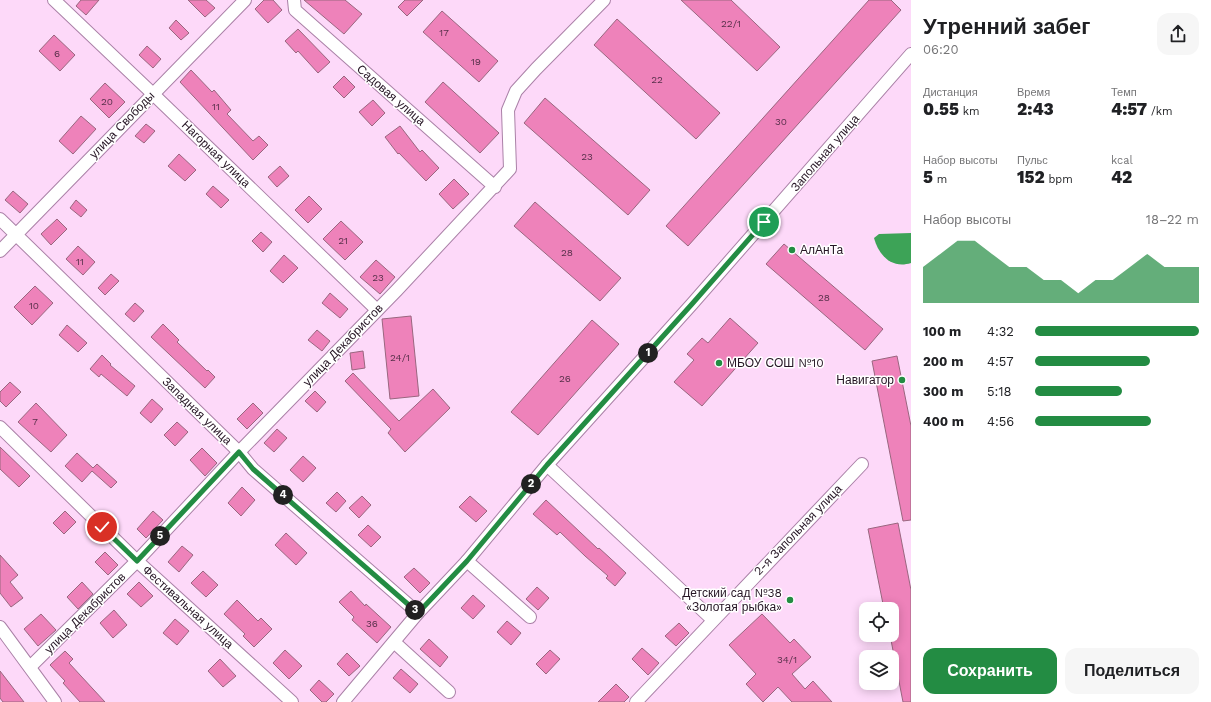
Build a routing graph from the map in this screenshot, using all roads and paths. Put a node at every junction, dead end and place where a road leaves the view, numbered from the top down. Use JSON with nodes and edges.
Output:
{"nodes":[{"id":1,"x":54,"y":0,"type":"edge"},
{"id":2,"x":245,"y":0,"type":"edge"},
{"id":3,"x":294,"y":0,"type":"edge"},
{"id":4,"x":604,"y":0,"type":"edge"},
{"id":5,"x":911,"y":54,"type":"edge"},
{"id":6,"x":153,"y":94,"type":"junction"},
{"id":7,"x":495,"y":186,"type":"junction"},
{"id":8,"x":0,"y":219,"type":"edge"},
{"id":9,"x":16,"y":234,"type":"junction"},
{"id":10,"x":0,"y":251,"type":"edge"},
{"id":11,"x":377,"y":310,"type":"junction"},
{"id":12,"x":0,"y":427,"type":"edge"},
{"id":13,"x":239,"y":452,"type":"junction"},
{"id":14,"x":862,"y":464,"type":"dead end"},
{"id":15,"x":547,"y":465,"type":"junction"},
{"id":16,"x":137,"y":561,"type":"junction"},
{"id":17,"x":467,"y":561,"type":"junction"},
{"id":18,"x":418,"y":613,"type":"junction"},
{"id":19,"x":530,"y":617,"type":"dead end"},
{"id":20,"x":713,"y":620,"type":"junction"},
{"id":21,"x":0,"y":628,"type":"edge"},
{"id":22,"x":394,"y":642,"type":"junction"},
{"id":23,"x":30,"y":667,"type":"junction"},
{"id":24,"x":449,"y":692,"type":"dead end"},
{"id":25,"x":55,"y":702,"type":"edge"},
{"id":26,"x":292,"y":702,"type":"edge"},
{"id":27,"x":343,"y":702,"type":"edge"},
{"id":28,"x":636,"y":702,"type":"edge"}],
"edges":[{"from":1,"to":6,"type":"street","name":"Нагорная улица"},
{"from":2,"to":6,"type":"street","name":"улица Свободы"},
{"from":3,"to":7,"type":"street","name":"Садовая улица"},
{"from":4,"to":7,"type":"street","name":"улица Декабристов"},
{"from":5,"to":15,"type":"street","name":"Запольная улица"},
{"from":6,"to":9,"type":"street","name":"улица Свободы"},
{"from":6,"to":11,"type":"street","name":"Нагорная улица"},
{"from":7,"to":11,"type":"street","name":"улица Декабристов"},
{"from":8,"to":9,"type":"street","name":"Западная улица"},
{"from":9,"to":10,"type":"street","name":"улица Свободы"},
{"from":9,"to":13,"type":"street","name":"Западная улица"},
{"from":11,"to":13,"type":"street","name":"улица Декабристов"},
{"from":12,"to":16,"type":"street","name":"Фестивальная улица"},
{"from":13,"to":16,"type":"street","name":"улица Декабристов"},
{"from":13,"to":18,"type":"street","name":"Западная улица"},
{"from":14,"to":20,"type":"street","name":"2-я Запольная улица"},
{"from":15,"to":17,"type":"street","name":"Запольная улица"},
{"from":15,"to":20,"type":"street"},
{"from":16,"to":23,"type":"street","name":"улица Декабристов"},
{"from":16,"to":26,"type":"street","name":"Фестивальная улица"},
{"from":17,"to":18,"type":"street","name":"Запольная улица"},
{"from":17,"to":19,"type":"street"},
{"from":18,"to":22,"type":"street","name":"Запольная улица"},
{"from":20,"to":28,"type":"street","name":"2-я Запольная улица"},
{"from":21,"to":23,"type":"street"},
{"from":22,"to":24,"type":"street"},
{"from":22,"to":27,"type":"street","name":"Запольная улица"},
{"from":23,"to":25,"type":"street"}]}
